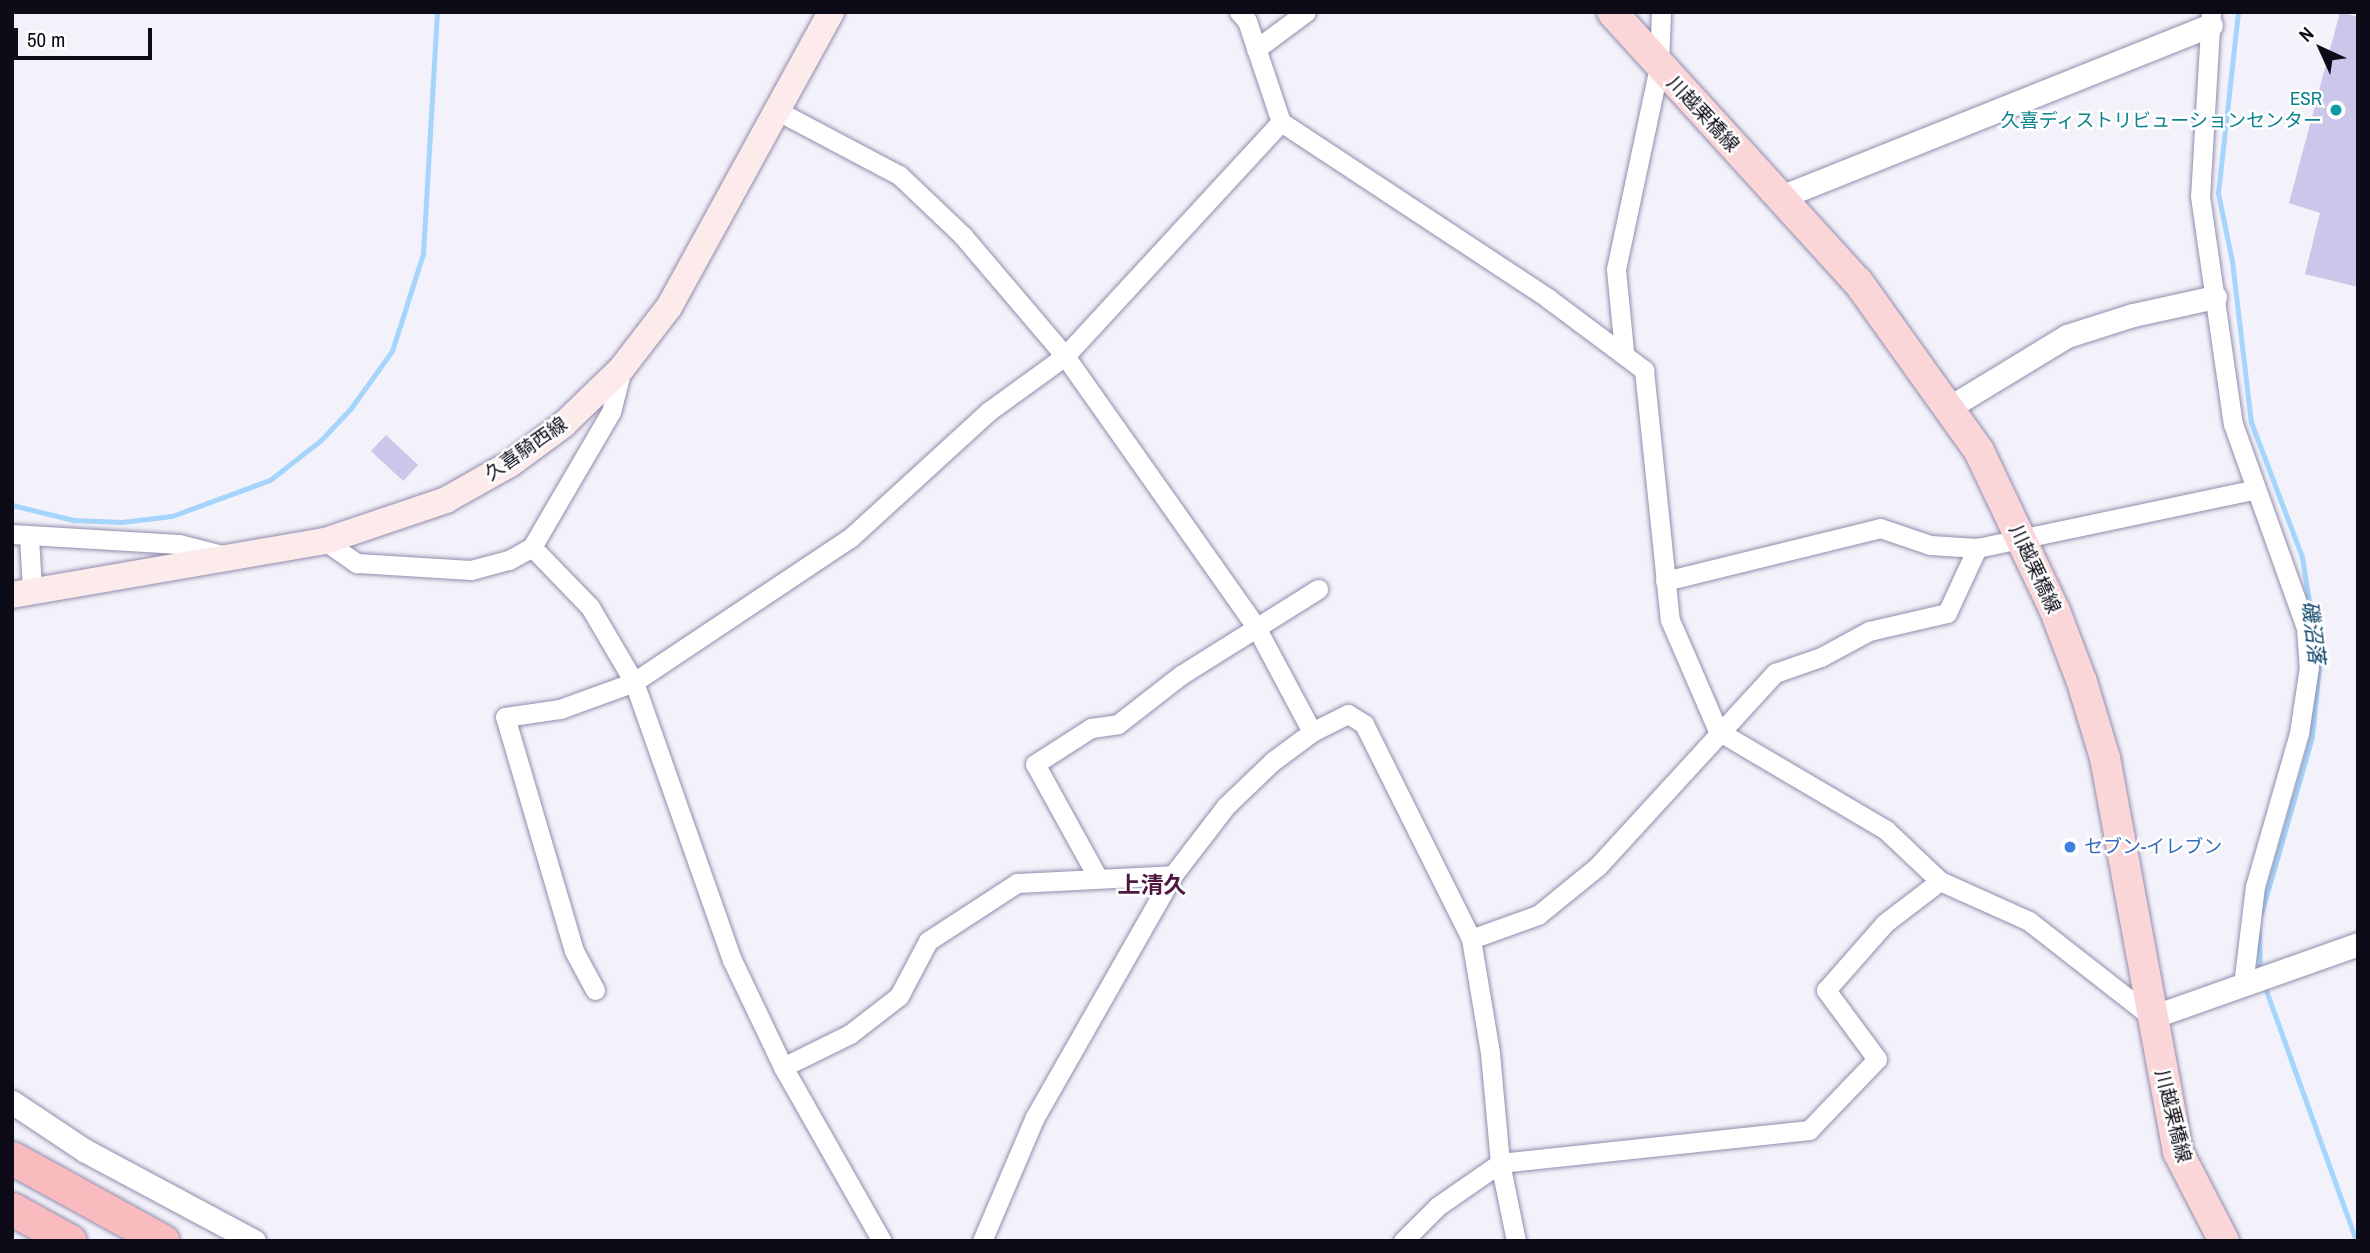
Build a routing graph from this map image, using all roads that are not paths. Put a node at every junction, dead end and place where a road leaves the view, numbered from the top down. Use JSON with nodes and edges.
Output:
{"nodes":[{"id":1,"x":831,"y":12,"type":"edge"},
{"id":2,"x":1239,"y":12,"type":"edge"},
{"id":3,"x":1306,"y":12,"type":"edge"},
{"id":4,"x":1612,"y":12,"type":"edge"},
{"id":5,"x":1661,"y":12,"type":"edge"},
{"id":6,"x":2211,"y":19,"type":"edge"},
{"id":7,"x":1256,"y":48,"type":"junction"},
{"id":8,"x":1659,"y":66,"type":"junction"},
{"id":9,"x":778,"y":111,"type":"junction"},
{"id":10,"x":1282,"y":122,"type":"junction"},
{"id":11,"x":1781,"y":197,"type":"junction"},
{"id":12,"x":2215,"y":298,"type":"junction"},
{"id":13,"x":1624,"y":351,"type":"junction"},
{"id":14,"x":1065,"y":356,"type":"junction"},
{"id":15,"x":622,"y":368,"type":"junction"},
{"id":16,"x":1950,"y":407,"type":"junction"},
{"id":17,"x":2253,"y":490,"type":"junction"},
{"id":18,"x":20,"y":535,"type":"edge"},
{"id":19,"x":2020,"y":536,"type":"junction"},
{"id":20,"x":325,"y":541,"type":"junction"},
{"id":21,"x":532,"y":547,"type":"junction"},
{"id":22,"x":1977,"y":548,"type":"junction"},
{"id":23,"x":227,"y":557,"type":"junction"},
{"id":24,"x":1665,"y":581,"type":"junction"},
{"id":25,"x":1318,"y":589,"type":"dead end"},
{"id":26,"x":22,"y":593,"type":"edge"},
{"id":27,"x":1256,"y":627,"type":"junction"},
{"id":28,"x":634,"y":682,"type":"junction"},
{"id":29,"x":1718,"y":731,"type":"junction"},
{"id":30,"x":1311,"y":732,"type":"junction"},
{"id":31,"x":1172,"y":875,"type":"junction"},
{"id":32,"x":1098,"y":878,"type":"junction"},
{"id":33,"x":1940,"y":881,"type":"junction"},
{"id":34,"x":1471,"y":939,"type":"junction"},
{"id":35,"x":2358,"y":944,"type":"edge"},
{"id":36,"x":2255,"y":980,"type":"junction"},
{"id":37,"x":595,"y":990,"type":"dead end"},
{"id":38,"x":2152,"y":1017,"type":"junction"},
{"id":39,"x":783,"y":1067,"type":"junction"},
{"id":40,"x":12,"y":1102,"type":"edge"},
{"id":41,"x":12,"y":1158,"type":"edge"},
{"id":42,"x":1500,"y":1163,"type":"junction"},
{"id":43,"x":12,"y":1209,"type":"edge"},
{"id":44,"x":70,"y":1241,"type":"edge"},
{"id":45,"x":163,"y":1241,"type":"edge"},
{"id":46,"x":254,"y":1241,"type":"edge"},
{"id":47,"x":882,"y":1241,"type":"edge"},
{"id":48,"x":982,"y":1241,"type":"edge"},
{"id":49,"x":1403,"y":1241,"type":"edge"},
{"id":50,"x":1516,"y":1241,"type":"edge"},
{"id":51,"x":2224,"y":1241,"type":"edge"}],
"edges":[{"from":1,"to":9,"type":"main road","name":"久喜騎西線"},
{"from":2,"to":7,"type":"street"},
{"from":3,"to":7,"type":"street"},
{"from":4,"to":8,"type":"main road","name":"川越栗橋線"},
{"from":5,"to":8,"type":"street"},
{"from":6,"to":11,"type":"street"},
{"from":6,"to":12,"type":"street"},
{"from":7,"to":10,"type":"street"},
{"from":8,"to":11,"type":"main road","name":"川越栗橋線"},
{"from":8,"to":13,"type":"street"},
{"from":9,"to":14,"type":"street"},
{"from":9,"to":15,"type":"main road","name":"久喜騎西線"},
{"from":10,"to":13,"type":"street"},
{"from":10,"to":14,"type":"street"},
{"from":11,"to":16,"type":"main road","name":"川越栗橋線"},
{"from":12,"to":16,"type":"street"},
{"from":12,"to":17,"type":"street"},
{"from":13,"to":24,"type":"street"},
{"from":14,"to":27,"type":"street"},
{"from":14,"to":28,"type":"street"},
{"from":15,"to":20,"type":"main road","name":"久喜騎西線"},
{"from":15,"to":21,"type":"street"},
{"from":16,"to":19,"type":"main road","name":"川越栗橋線"},
{"from":17,"to":19,"type":"street"},
{"from":17,"to":36,"type":"street"},
{"from":18,"to":23,"type":"street"},
{"from":18,"to":26,"type":"street"},
{"from":19,"to":22,"type":"street"},
{"from":19,"to":38,"type":"main road","name":"川越栗橋線"},
{"from":20,"to":21,"type":"street"},
{"from":20,"to":23,"type":"main road","name":"久喜騎西線"},
{"from":21,"to":28,"type":"street"},
{"from":22,"to":24,"type":"street"},
{"from":22,"to":29,"type":"street"},
{"from":23,"to":26,"type":"main road","name":"久喜騎西線"},
{"from":24,"to":29,"type":"street"},
{"from":25,"to":27,"type":"street"},
{"from":27,"to":30,"type":"street"},
{"from":27,"to":32,"type":"street"},
{"from":28,"to":37,"type":"street"},
{"from":28,"to":39,"type":"street"},
{"from":29,"to":33,"type":"street"},
{"from":29,"to":34,"type":"street"},
{"from":30,"to":31,"type":"street"},
{"from":30,"to":34,"type":"street"},
{"from":31,"to":32,"type":"street"},
{"from":31,"to":48,"type":"street"},
{"from":32,"to":39,"type":"street"},
{"from":33,"to":38,"type":"street"},
{"from":33,"to":42,"type":"street"},
{"from":34,"to":42,"type":"street"},
{"from":35,"to":36,"type":"street"},
{"from":36,"to":38,"type":"street"},
{"from":38,"to":51,"type":"main road","name":"川越栗橋線"},
{"from":39,"to":47,"type":"street"},
{"from":40,"to":46,"type":"street"},
{"from":41,"to":45,"type":"highway"},
{"from":42,"to":49,"type":"street"},
{"from":42,"to":50,"type":"street"},
{"from":43,"to":44,"type":"highway"}]}
